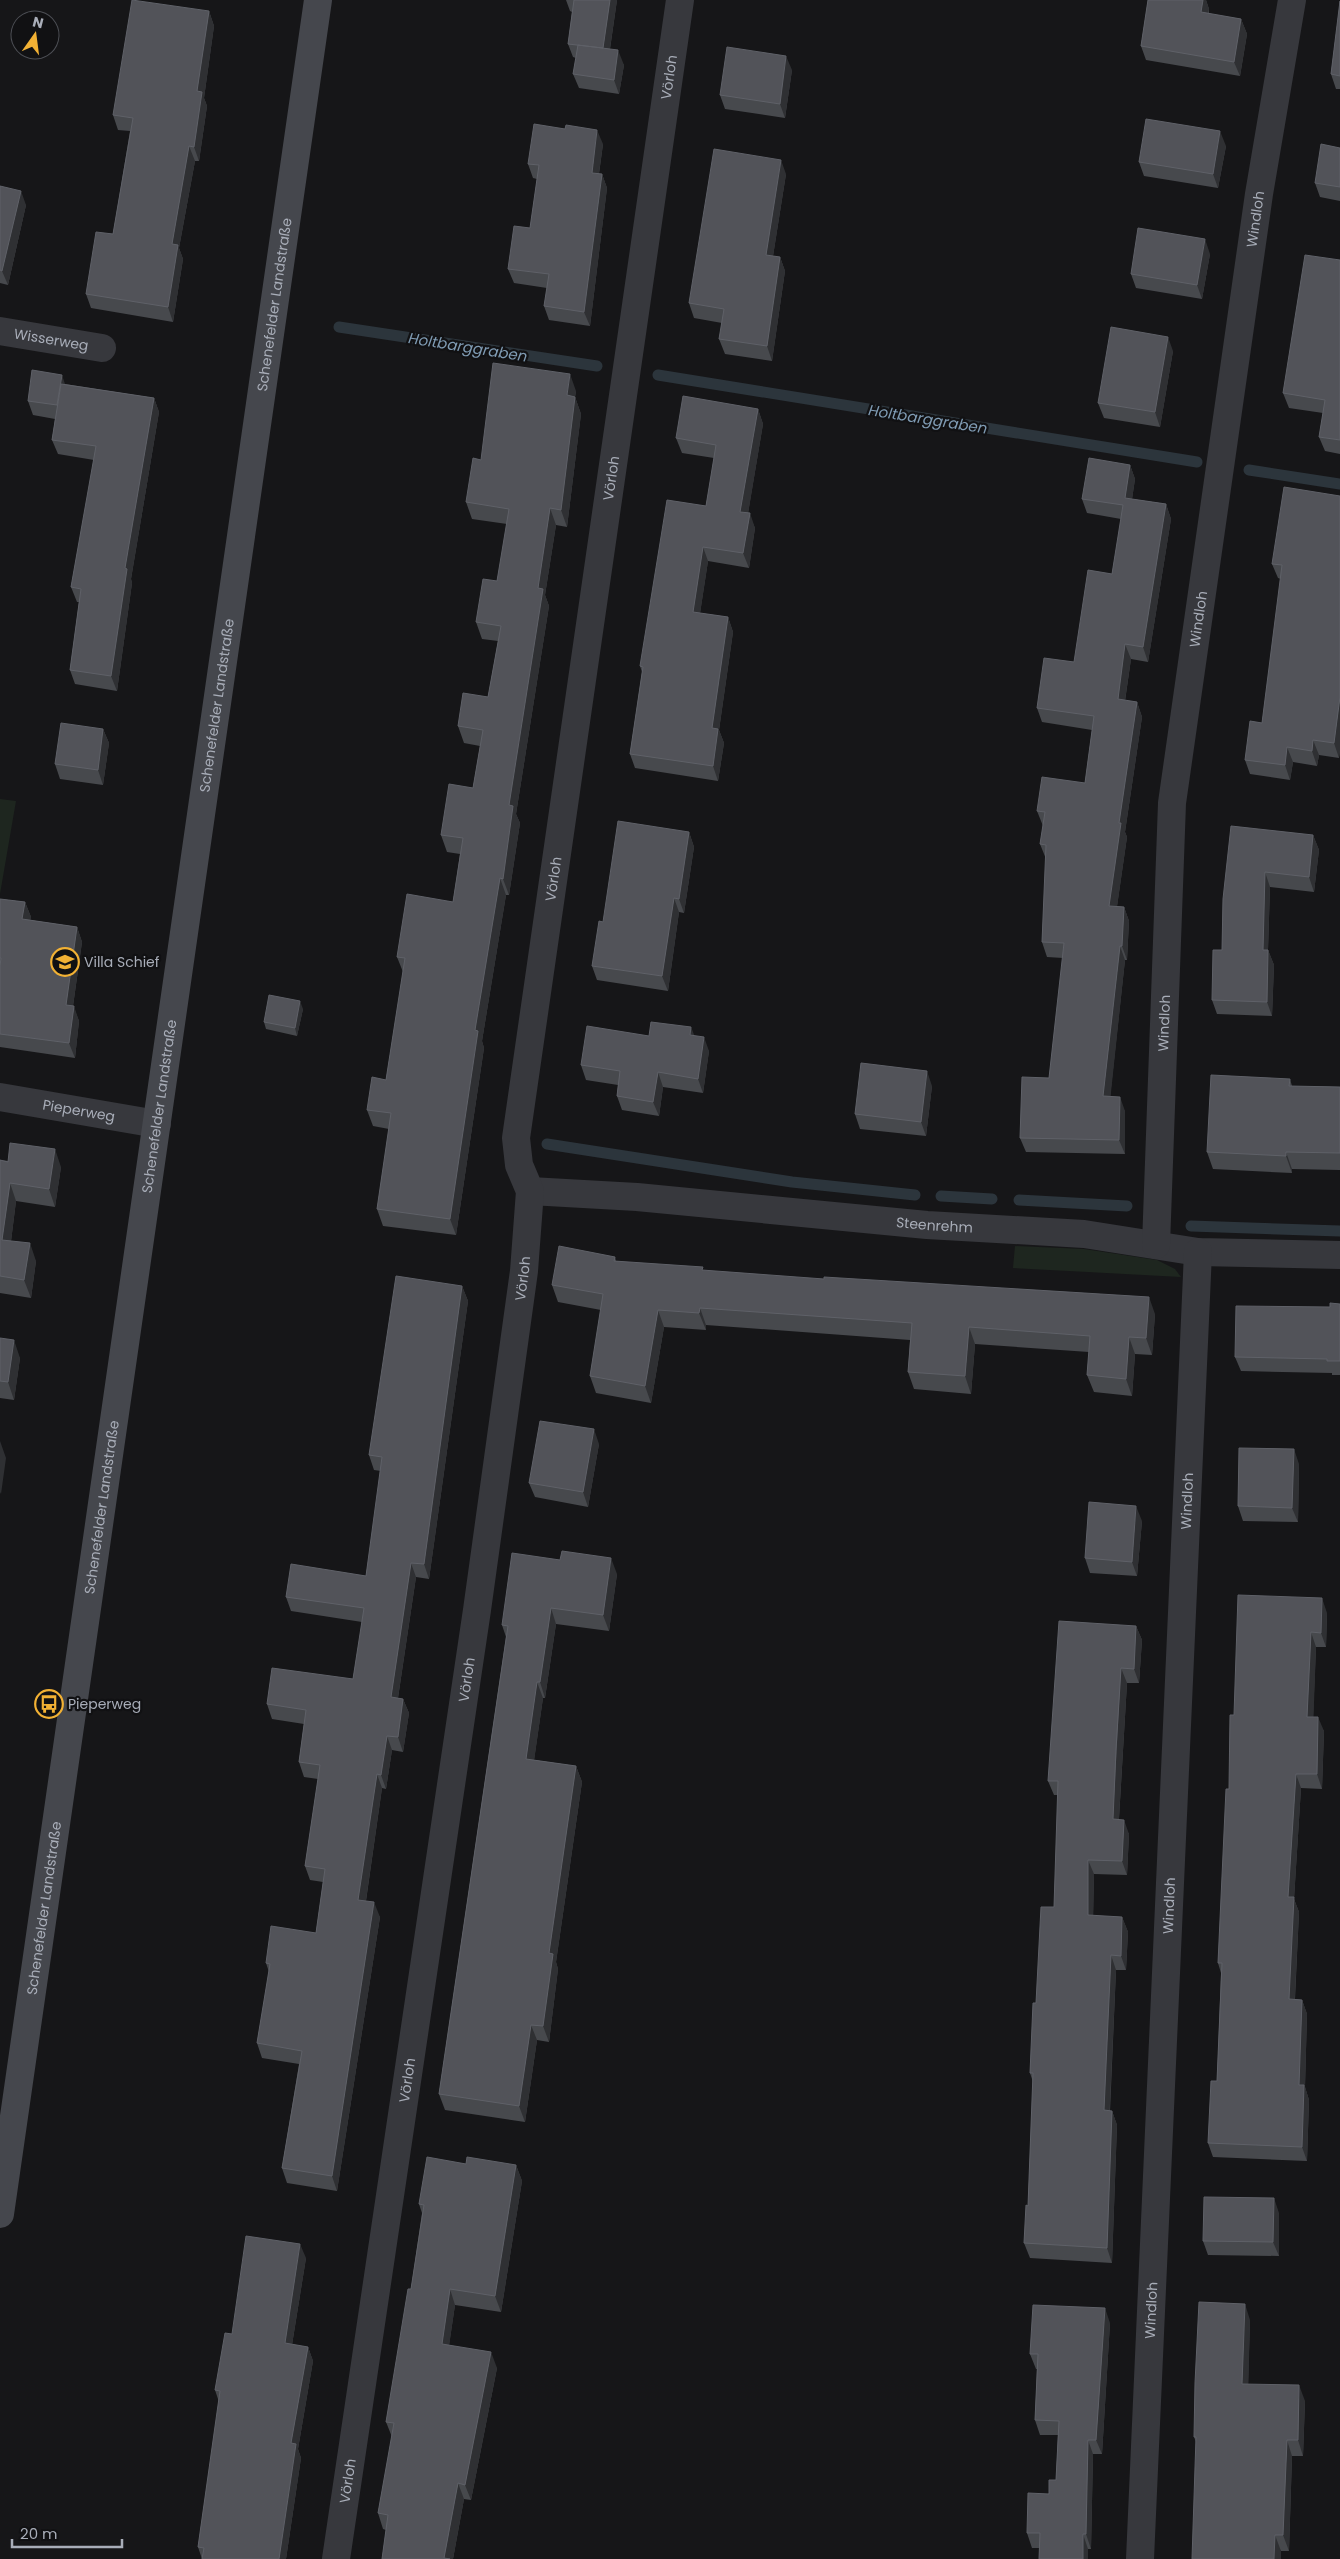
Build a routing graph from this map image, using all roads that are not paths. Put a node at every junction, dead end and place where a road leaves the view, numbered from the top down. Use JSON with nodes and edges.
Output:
{"nodes":[{"id":1,"x":318,"y":0,"type":"edge"},
{"id":2,"x":680,"y":0,"type":"edge"},
{"id":3,"x":1292,"y":0,"type":"edge"},
{"id":4,"x":0,"y":331,"type":"edge"},
{"id":5,"x":102,"y":348,"type":"dead end"},
{"id":6,"x":0,"y":1097,"type":"edge"},
{"id":7,"x":157,"y":1124,"type":"junction"},
{"id":8,"x":530,"y":1191,"type":"junction"},
{"id":9,"x":1156,"y":1245,"type":"junction"},
{"id":10,"x":1198,"y":1252,"type":"junction"},
{"id":11,"x":1340,"y":1255,"type":"edge"},
{"id":12,"x":0,"y":2214,"type":"edge"},
{"id":13,"x":336,"y":2559,"type":"edge"},
{"id":14,"x":1140,"y":2559,"type":"edge"}],
"edges":[{"from":1,"to":7,"type":"main road","name":"Schenefelder Landstraße"},
{"from":2,"to":8,"type":"street","name":"Vörloh"},
{"from":3,"to":9,"type":"street","name":"Windloh"},
{"from":4,"to":5,"type":"street","name":"Wisserweg"},
{"from":6,"to":7,"type":"street","name":"Pieperweg"},
{"from":7,"to":12,"type":"main road","name":"Schenefelder Landstraße"},
{"from":8,"to":9,"type":"street","name":"Steenrehm"},
{"from":8,"to":13,"type":"street","name":"Vörloh"},
{"from":9,"to":10,"type":"street","name":"Steenrehm"},
{"from":10,"to":11,"type":"street","name":"Steenrehm"},
{"from":10,"to":14,"type":"street","name":"Windloh"}]}
